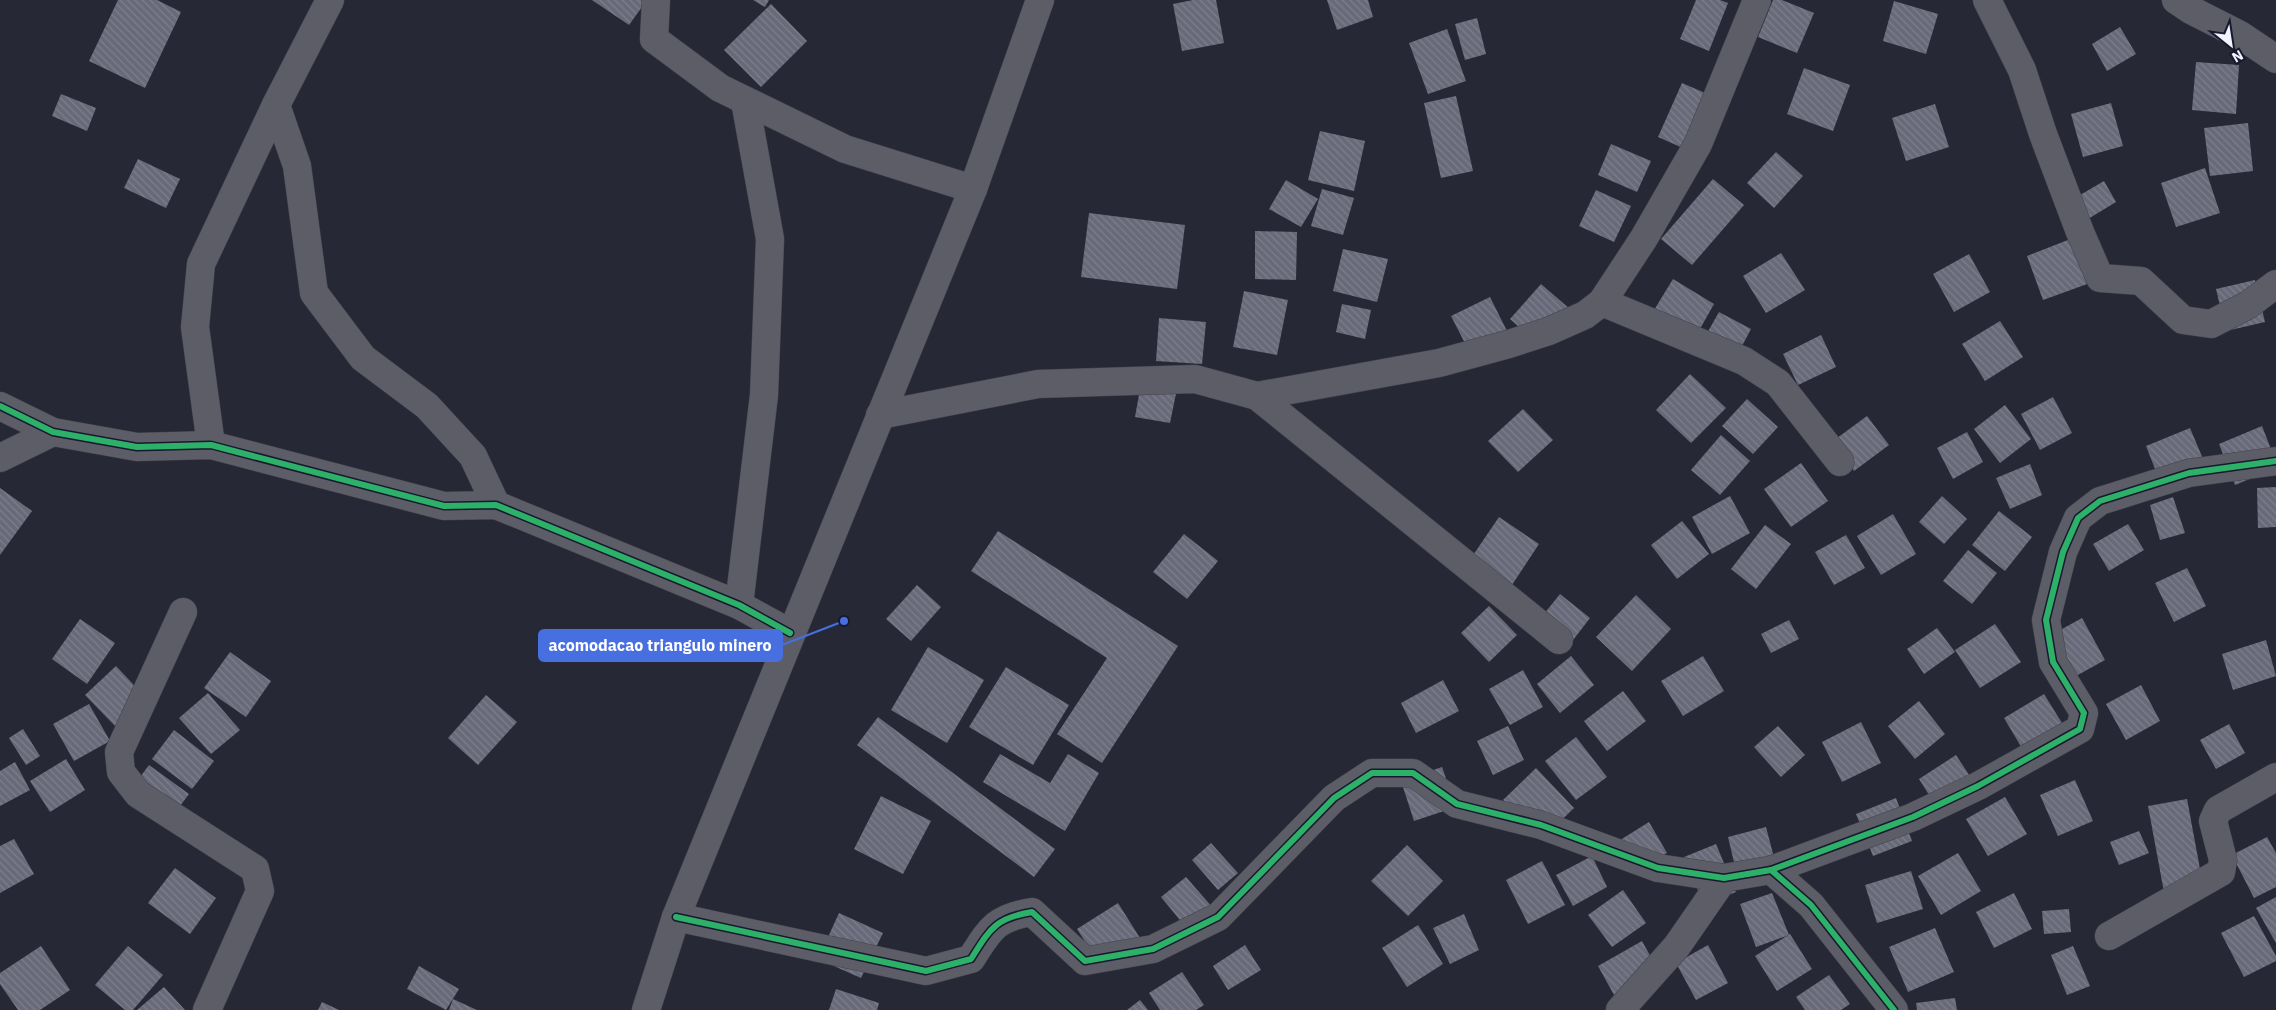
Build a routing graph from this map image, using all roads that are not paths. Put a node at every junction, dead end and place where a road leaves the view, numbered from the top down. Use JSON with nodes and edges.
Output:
{"nodes":[{"id":1,"x":330,"y":0,"type":"edge"},
{"id":2,"x":656,"y":0,"type":"edge"},
{"id":3,"x":1040,"y":0,"type":"edge"},
{"id":4,"x":1757,"y":0,"type":"edge"},
{"id":5,"x":1987,"y":0,"type":"edge"},
{"id":6,"x":2176,"y":0,"type":"edge"},
{"id":7,"x":2276,"y":59,"type":"edge"},
{"id":8,"x":745,"y":101,"type":"junction"},
{"id":9,"x":276,"y":105,"type":"junction"},
{"id":10,"x":973,"y":189,"type":"junction"},
{"id":11,"x":2276,"y":284,"type":"edge"},
{"id":12,"x":1602,"y":302,"type":"junction"},
{"id":13,"x":1257,"y":396,"type":"junction"},
{"id":14,"x":0,"y":406,"type":"edge"},
{"id":15,"x":880,"y":415,"type":"junction"},
{"id":16,"x":53,"y":432,"type":"junction"},
{"id":17,"x":212,"y":445,"type":"junction"},
{"id":18,"x":0,"y":458,"type":"edge"},
{"id":19,"x":2276,"y":461,"type":"edge"},
{"id":20,"x":1840,"y":462,"type":"dead end"},
{"id":21,"x":496,"y":505,"type":"junction"},
{"id":22,"x":739,"y":605,"type":"junction"},
{"id":23,"x":183,"y":612,"type":"dead end"},
{"id":24,"x":790,"y":633,"type":"junction"},
{"id":25,"x":1559,"y":640,"type":"dead end"},
{"id":26,"x":2276,"y":777,"type":"edge"},
{"id":27,"x":1771,"y":870,"type":"junction"},
{"id":28,"x":1724,"y":878,"type":"junction"},
{"id":29,"x":676,"y":917,"type":"junction"},
{"id":30,"x":2109,"y":936,"type":"dead end"},
{"id":31,"x":1888,"y":1007,"type":"edge"},
{"id":32,"x":207,"y":1010,"type":"edge"},
{"id":33,"x":646,"y":1010,"type":"edge"},
{"id":34,"x":1620,"y":1010,"type":"edge"}],
"edges":[{"from":1,"to":9,"type":"street"},
{"from":2,"to":8,"type":"street"},
{"from":3,"to":10,"type":"street"},
{"from":4,"to":12,"type":"street"},
{"from":5,"to":11,"type":"street"},
{"from":6,"to":7,"type":"street"},
{"from":8,"to":10,"type":"street"},
{"from":8,"to":22,"type":"street"},
{"from":9,"to":17,"type":"street"},
{"from":9,"to":21,"type":"street"},
{"from":10,"to":15,"type":"street"},
{"from":12,"to":13,"type":"street"},
{"from":12,"to":20,"type":"street"},
{"from":13,"to":15,"type":"street"},
{"from":13,"to":25,"type":"street"},
{"from":14,"to":16,"type":"street"},
{"from":15,"to":24,"type":"street"},
{"from":16,"to":17,"type":"street"},
{"from":16,"to":18,"type":"street"},
{"from":17,"to":21,"type":"street"},
{"from":19,"to":27,"type":"street"},
{"from":21,"to":22,"type":"street"},
{"from":22,"to":24,"type":"street"},
{"from":23,"to":32,"type":"street"},
{"from":24,"to":29,"type":"street"},
{"from":26,"to":30,"type":"street"},
{"from":27,"to":28,"type":"street"},
{"from":27,"to":31,"type":"street"},
{"from":28,"to":29,"type":"street"},
{"from":28,"to":34,"type":"street"},
{"from":29,"to":33,"type":"street"}]}
